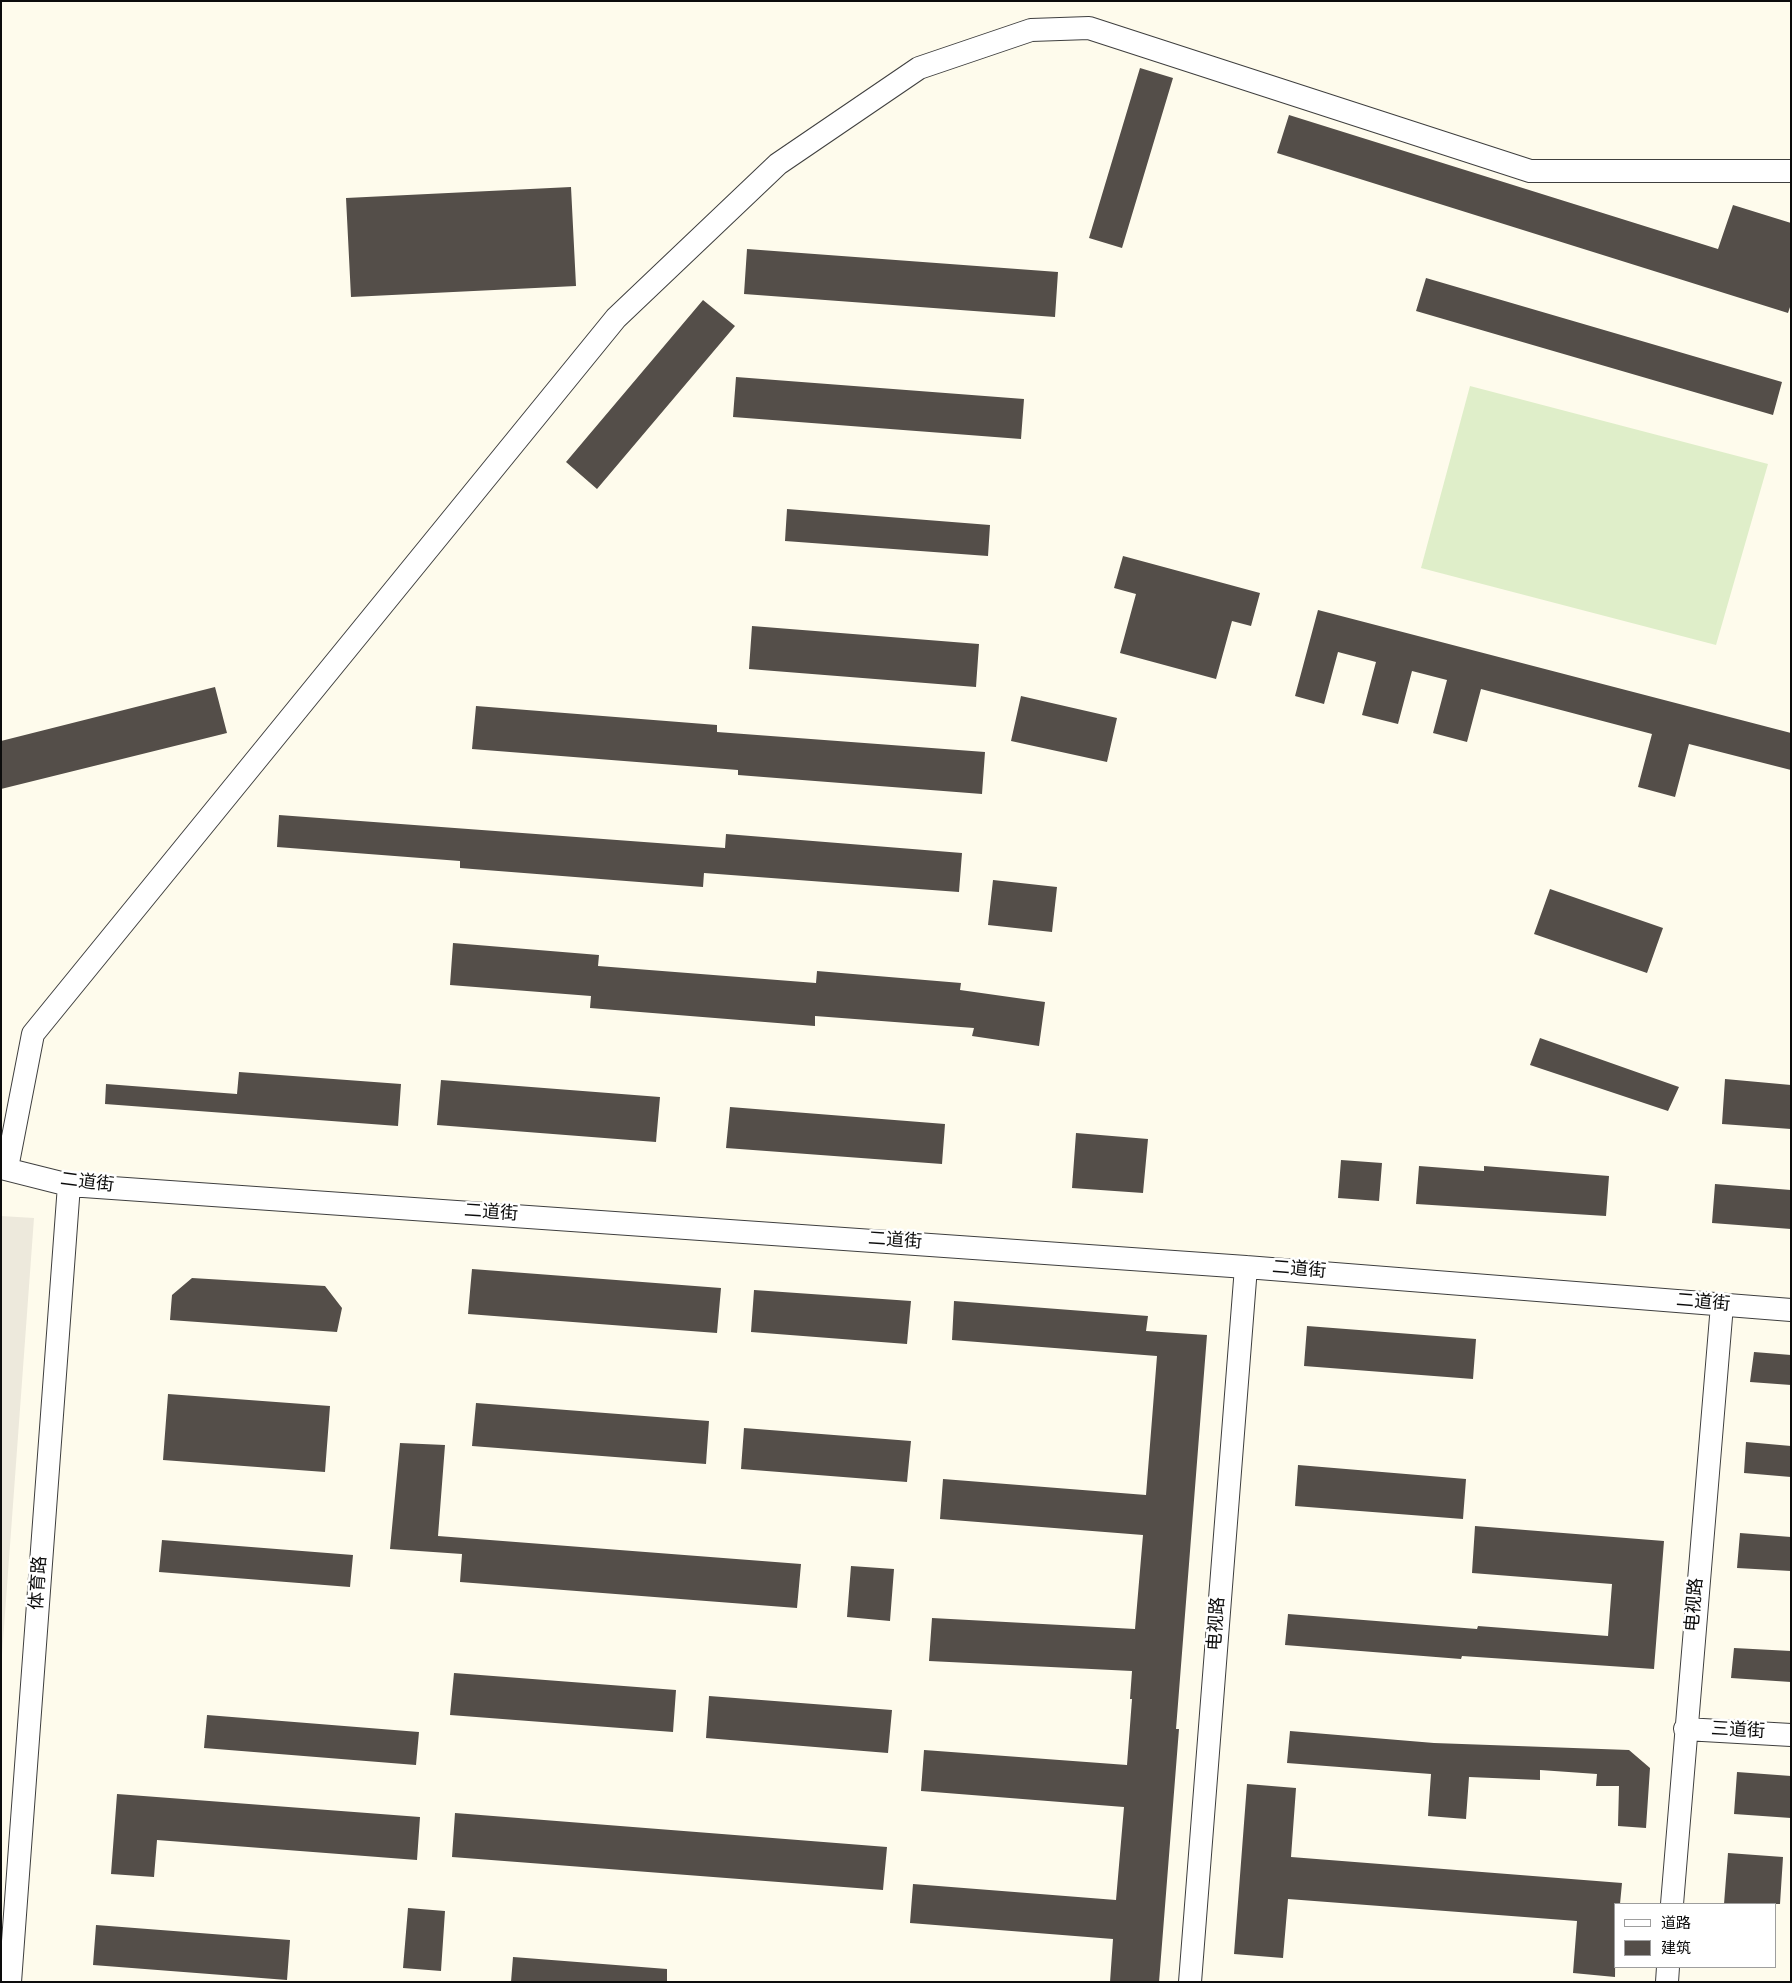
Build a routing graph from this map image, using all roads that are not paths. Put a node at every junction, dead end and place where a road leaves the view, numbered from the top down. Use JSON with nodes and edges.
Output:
{"nodes":[{"id":1,"x":1791,"y":171,"type":"edge"},
{"id":2,"x":4,"y":1168,"type":"edge"},
{"id":3,"x":70,"y":1185,"type":"junction"},
{"id":4,"x":1246,"y":1267,"type":"junction"},
{"id":5,"x":1722,"y":1305,"type":"junction"},
{"id":6,"x":1791,"y":1310,"type":"edge"},
{"id":7,"x":1685,"y":1729,"type":"junction"},
{"id":8,"x":1791,"y":1735,"type":"edge"},
{"id":9,"x":1672,"y":1903,"type":"edge"},
{"id":10,"x":1668,"y":1968,"type":"edge"},
{"id":11,"x":10,"y":1982,"type":"edge"},
{"id":12,"x":1190,"y":1982,"type":"edge"},
{"id":13,"x":1667,"y":1982,"type":"edge"}],
"edges":[{"from":1,"to":2,"type":"street"},
{"from":2,"to":3,"type":"street","name":"二道街"},
{"from":3,"to":4,"type":"street","name":"二道街"},
{"from":3,"to":11,"type":"street","name":"体育路"},
{"from":4,"to":5,"type":"street","name":"二道街"},
{"from":4,"to":12,"type":"street","name":"电视路"},
{"from":5,"to":6,"type":"street","name":"二道街"},
{"from":5,"to":7,"type":"street","name":"电视路"},
{"from":7,"to":8,"type":"street","name":"三道街"},
{"from":7,"to":9,"type":"street","name":"电视路"},
{"from":10,"to":13,"type":"street"}]}
